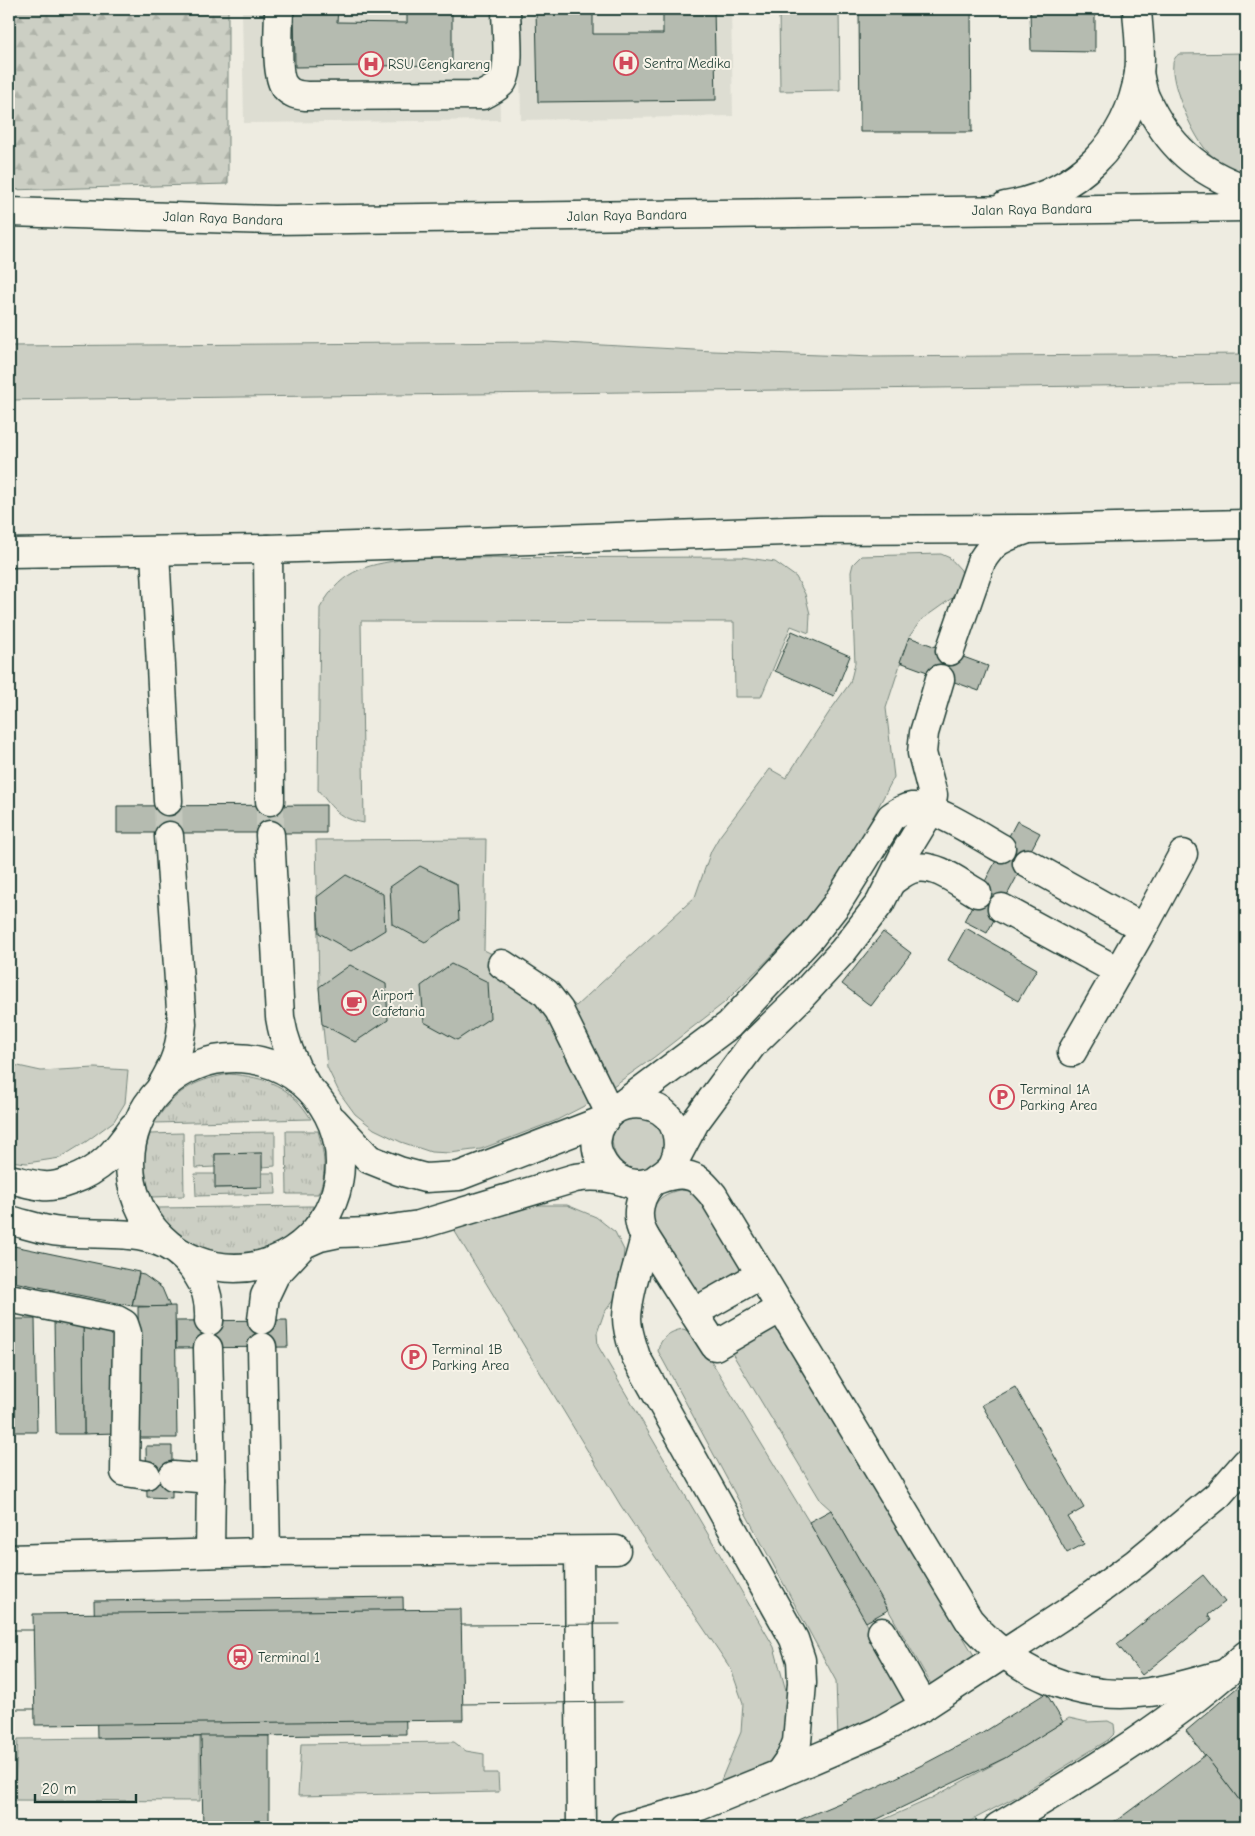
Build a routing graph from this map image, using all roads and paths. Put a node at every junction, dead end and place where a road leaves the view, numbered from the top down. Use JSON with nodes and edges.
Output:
{"nodes":[{"id":1,"x":279,"y":9,"type":"edge"},
{"id":2,"x":506,"y":9,"type":"edge"},
{"id":3,"x":1137,"y":9,"type":"edge"},
{"id":4,"x":1139,"y":72,"type":"junction"},
{"id":5,"x":1246,"y":189,"type":"edge"},
{"id":6,"x":1246,"y":207,"type":"edge"},
{"id":7,"x":979,"y":210,"type":"junction"},
{"id":8,"x":9,"y":212,"type":"edge"},
{"id":9,"x":1246,"y":524,"type":"edge"},
{"id":10,"x":1029,"y":529,"type":"junction"},
{"id":11,"x":268,"y":549,"type":"junction"},
{"id":12,"x":155,"y":551,"type":"junction"},
{"id":13,"x":9,"y":553,"type":"edge"},
{"id":14,"x":950,"y":651,"type":"dead end"},
{"id":15,"x":940,"y":679,"type":"dead end"},
{"id":16,"x":270,"y":800,"type":"tunnel mouth"},
{"id":17,"x":168,"y":801,"type":"tunnel mouth"},
{"id":18,"x":931,"y":810,"type":"junction"},
{"id":19,"x":270,"y":835,"type":"tunnel mouth"},
{"id":20,"x":169,"y":836,"type":"tunnel mouth"},
{"id":21,"x":1001,"y":848,"type":"dead end"},
{"id":22,"x":1183,"y":854,"type":"dead end"},
{"id":23,"x":1027,"y":863,"type":"dead end"},
{"id":24,"x":892,"y":881,"type":"junction"},
{"id":25,"x":977,"y":893,"type":"dead end"},
{"id":26,"x":1002,"y":908,"type":"dead end"},
{"id":27,"x":1143,"y":928,"type":"junction"},
{"id":28,"x":502,"y":964,"type":"dead end"},
{"id":29,"x":1118,"y":971,"type":"junction"},
{"id":30,"x":1072,"y":1052,"type":"dead end"},
{"id":31,"x":308,"y":1088,"type":"junction"},
{"id":32,"x":158,"y":1090,"type":"junction"},
{"id":33,"x":611,"y":1113,"type":"junction"},
{"id":34,"x":328,"y":1114,"type":"junction"},
{"id":35,"x":139,"y":1118,"type":"junction"},
{"id":36,"x":664,"y":1172,"type":"junction"},
{"id":37,"x":9,"y":1179,"type":"edge"},
{"id":38,"x":622,"y":1181,"type":"junction"},
{"id":39,"x":9,"y":1220,"type":"edge"},
{"id":40,"x":645,"y":1237,"type":"junction"},
{"id":41,"x":304,"y":1244,"type":"junction"},
{"id":42,"x":172,"y":1247,"type":"junction"},
{"id":43,"x":760,"y":1275,"type":"junction"},
{"id":44,"x":9,"y":1298,"type":"edge"},
{"id":45,"x":781,"y":1308,"type":"junction"},
{"id":46,"x":695,"y":1312,"type":"junction"},
{"id":47,"x":262,"y":1320,"type":"dead end"},
{"id":48,"x":209,"y":1321,"type":"dead end"},
{"id":49,"x":262,"y":1347,"type":"dead end"},
{"id":50,"x":208,"y":1348,"type":"dead end"},
{"id":51,"x":1246,"y":1462,"type":"edge"},
{"id":52,"x":146,"y":1475,"type":"dead end"},
{"id":53,"x":173,"y":1476,"type":"dead end"},
{"id":54,"x":211,"y":1479,"type":"junction"},
{"id":55,"x":616,"y":1550,"type":"dead end"},
{"id":56,"x":579,"y":1551,"type":"junction"},
{"id":57,"x":266,"y":1552,"type":"junction"},
{"id":58,"x":210,"y":1553,"type":"junction"},
{"id":59,"x":9,"y":1559,"type":"edge"},
{"id":60,"x":882,"y":1632,"type":"dead end"},
{"id":61,"x":1004,"y":1654,"type":"junction"},
{"id":62,"x":1237,"y":1664,"type":"edge"},
{"id":63,"x":924,"y":1706,"type":"junction"},
{"id":64,"x":779,"y":1774,"type":"junction"},
{"id":65,"x":580,"y":1827,"type":"edge"},
{"id":66,"x":624,"y":1827,"type":"edge"},
{"id":67,"x":998,"y":1827,"type":"edge"}],
"edges":[{"from":1,"to":2,"type":"street"},
{"from":3,"to":4,"type":"street"},
{"from":4,"to":5,"type":"street"},
{"from":4,"to":7,"type":"street"},
{"from":6,"to":7,"type":"street","name":"Jalan Raya Bandara"},
{"from":7,"to":8,"type":"street","name":"Jalan Raya Bandara"},
{"from":9,"to":10,"type":"street"},
{"from":10,"to":11,"type":"street"},
{"from":10,"to":14,"type":"street"},
{"from":11,"to":12,"type":"street"},
{"from":11,"to":16,"type":"street"},
{"from":12,"to":13,"type":"street"},
{"from":12,"to":17,"type":"street"},
{"from":15,"to":18,"type":"street"},
{"from":18,"to":21,"type":"street"},
{"from":18,"to":24,"type":"street"},
{"from":18,"to":33,"type":"street"},
{"from":19,"to":31,"type":"street"},
{"from":20,"to":32,"type":"street"},
{"from":22,"to":27,"type":"street"},
{"from":23,"to":27,"type":"street"},
{"from":24,"to":25,"type":"street"},
{"from":24,"to":36,"type":"street"},
{"from":26,"to":29,"type":"street"},
{"from":27,"to":29,"type":"street"},
{"from":28,"to":33,"type":"street"},
{"from":29,"to":30,"type":"street"},
{"from":31,"to":32,"type":"street"},
{"from":31,"to":34,"type":"street"},
{"from":32,"to":35,"type":"street"},
{"from":33,"to":34,"type":"street"},
{"from":33,"to":36,"type":"street"},
{"from":33,"to":38,"type":"street"},
{"from":34,"to":41,"type":"street"},
{"from":35,"to":37,"type":"street"},
{"from":35,"to":42,"type":"street"},
{"from":36,"to":38,"type":"street"},
{"from":36,"to":40,"type":"street"},
{"from":36,"to":43,"type":"street"},
{"from":38,"to":41,"type":"street"},
{"from":39,"to":42,"type":"street"},
{"from":40,"to":46,"type":"street"},
{"from":40,"to":64,"type":"street"},
{"from":41,"to":42,"type":"street"},
{"from":41,"to":47,"type":"street"},
{"from":42,"to":48,"type":"street"},
{"from":43,"to":45,"type":"street"},
{"from":43,"to":46,"type":"street"},
{"from":44,"to":52,"type":"street"},
{"from":45,"to":46,"type":"street"},
{"from":45,"to":61,"type":"street"},
{"from":49,"to":57,"type":"street"},
{"from":50,"to":54,"type":"street"},
{"from":51,"to":61,"type":"street"},
{"from":53,"to":54,"type":"street"},
{"from":54,"to":58,"type":"street"},
{"from":55,"to":56,"type":"street"},
{"from":56,"to":57,"type":"street"},
{"from":56,"to":65,"type":"street"},
{"from":57,"to":58,"type":"street"},
{"from":58,"to":59,"type":"street"},
{"from":60,"to":63,"type":"street"},
{"from":61,"to":62,"type":"street"},
{"from":61,"to":63,"type":"street"},
{"from":62,"to":67,"type":"street"},
{"from":63,"to":64,"type":"street"},
{"from":64,"to":66,"type":"street"}]}
